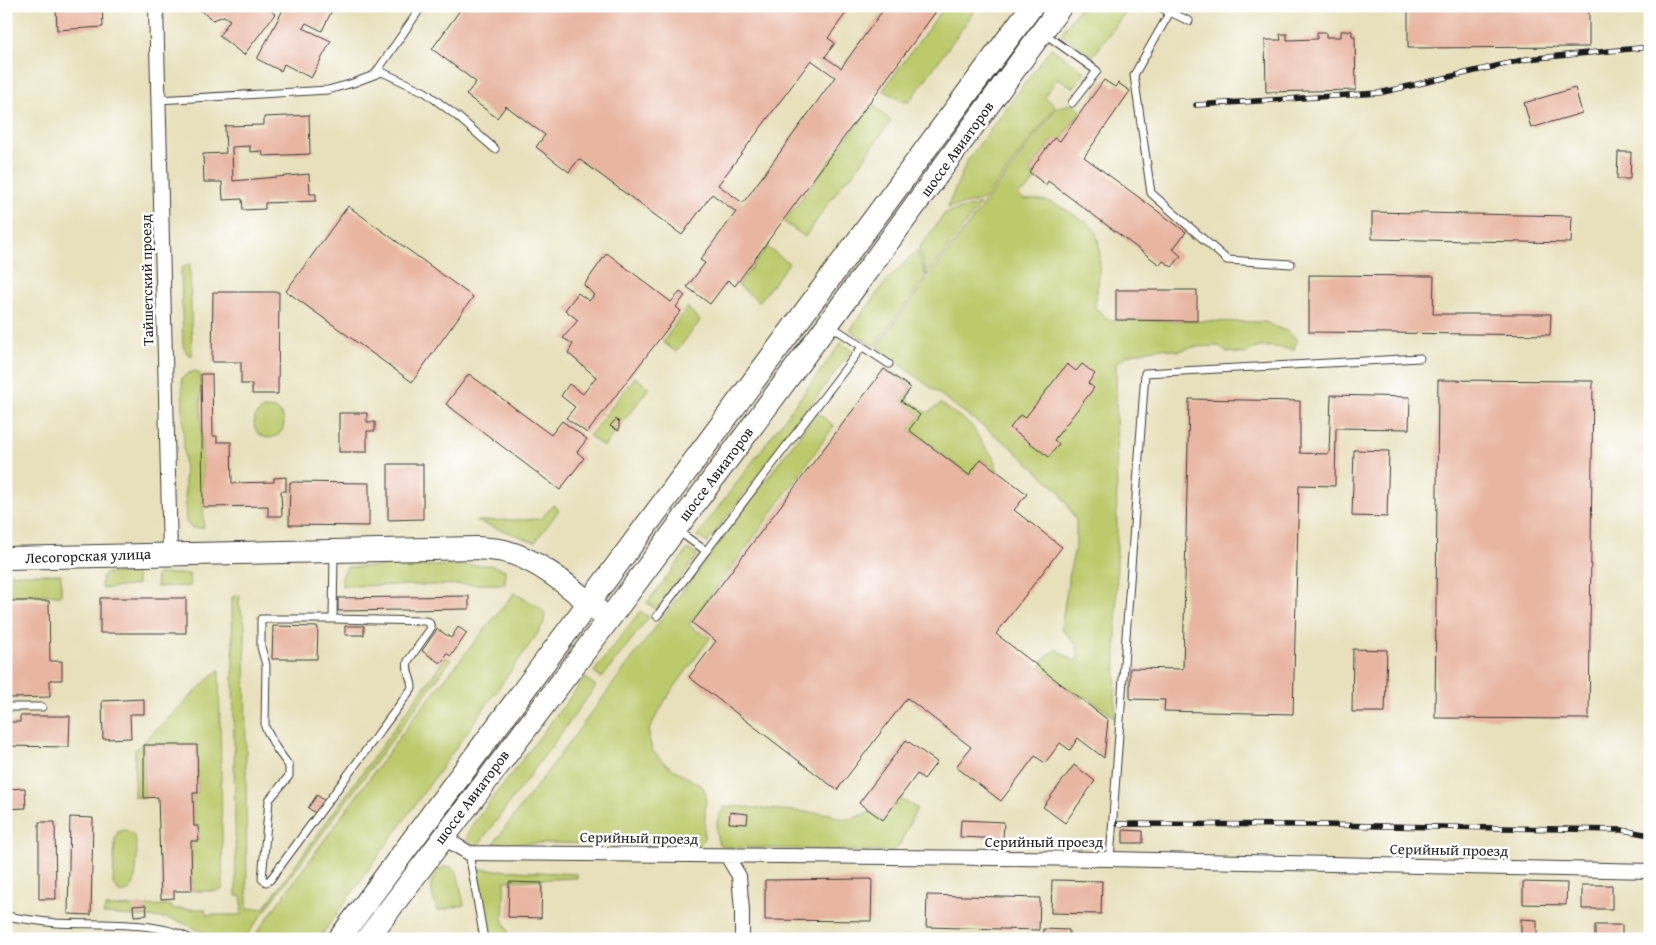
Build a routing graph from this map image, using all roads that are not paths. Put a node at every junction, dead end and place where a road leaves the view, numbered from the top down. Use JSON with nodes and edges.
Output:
{"nodes":[{"id":1,"x":156,"y":6,"type":"edge"},
{"id":2,"x":422,"y":6,"type":"edge"},
{"id":3,"x":1032,"y":6,"type":"edge"},
{"id":4,"x":1061,"y":6,"type":"edge"},
{"id":5,"x":1157,"y":6,"type":"edge"},
{"id":6,"x":1170,"y":12,"type":"junction"},
{"id":7,"x":1189,"y":21,"type":"dead end"},
{"id":8,"x":1042,"y":32,"type":"junction"},
{"id":9,"x":374,"y":74,"type":"junction"},
{"id":10,"x":158,"y":100,"type":"junction"},
{"id":11,"x":1072,"y":103,"type":"dead end"},
{"id":12,"x":495,"y":149,"type":"dead end"},
{"id":13,"x":1291,"y":264,"type":"dead end"},
{"id":14,"x":828,"y":324,"type":"junction"},
{"id":15,"x":862,"y":347,"type":"junction"},
{"id":16,"x":1420,"y":358,"type":"dead end"},
{"id":17,"x":889,"y":364,"type":"dead end"},
{"id":18,"x":676,"y":529,"type":"junction"},
{"id":19,"x":334,"y":550,"type":"junction"},
{"id":20,"x":706,"y":551,"type":"junction"},
{"id":21,"x":170,"y":553,"type":"junction"},
{"id":22,"x":6,"y":558,"type":"edge"},
{"id":23,"x":589,"y":603,"type":"junction"},
{"id":24,"x":657,"y":616,"type":"dead end"},
{"id":25,"x":334,"y":619,"type":"junction"},
{"id":26,"x":608,"y":619,"type":"junction"},
{"id":27,"x":6,"y":707,"type":"edge"},
{"id":28,"x":42,"y":707,"type":"dead end"},
{"id":29,"x":442,"y":838,"type":"junction"},
{"id":30,"x":469,"y":853,"type":"junction"},
{"id":31,"x":728,"y":856,"type":"junction"},
{"id":32,"x":1110,"y":859,"type":"junction"},
{"id":33,"x":1650,"y":871,"type":"edge"},
{"id":34,"x":6,"y":916,"type":"edge"},
{"id":35,"x":190,"y":939,"type":"edge"},
{"id":36,"x":339,"y":939,"type":"edge"},
{"id":37,"x":367,"y":939,"type":"edge"},
{"id":38,"x":484,"y":939,"type":"edge"},
{"id":39,"x":742,"y":939,"type":"edge"}],
"edges":[{"from":1,"to":10,"type":"street","name":"Тайшетский проезд"},
{"from":2,"to":9,"type":"lane"},
{"from":3,"to":23,"type":"main road","name":"шоссе Авиаторов"},
{"from":4,"to":8,"type":"main road","name":"шоссе Авиаторов"},
{"from":5,"to":6,"type":"lane"},
{"from":6,"to":7,"type":"lane"},
{"from":6,"to":13,"type":"lane"},
{"from":8,"to":11,"type":"lane"},
{"from":8,"to":14,"type":"main road","name":"шоссе Авиаторов"},
{"from":9,"to":10,"type":"lane"},
{"from":9,"to":12,"type":"lane"},
{"from":10,"to":21,"type":"street","name":"Тайшетский проезд"},
{"from":14,"to":15,"type":"lane"},
{"from":14,"to":18,"type":"main road","name":"шоссе Авиаторов"},
{"from":15,"to":17,"type":"lane"},
{"from":15,"to":20,"type":"lane"},
{"from":16,"to":32,"type":"lane"},
{"from":18,"to":20,"type":"lane"},
{"from":18,"to":26,"type":"main road","name":"шоссе Авиаторов"},
{"from":19,"to":21,"type":"main road","name":"Лесогорская улица"},
{"from":19,"to":23,"type":"main road","name":"Лесогорская улица"},
{"from":19,"to":25,"type":"lane"},
{"from":20,"to":24,"type":"lane"},
{"from":21,"to":22,"type":"main road","name":"Лесогорская улица"},
{"from":23,"to":26,"type":"main road","name":"Лесогорская улица"},
{"from":23,"to":36,"type":"main road","name":"шоссе Авиаторов"},
{"from":25,"to":25,"type":"lane"},
{"from":26,"to":29,"type":"main road","name":"шоссе Авиаторов"},
{"from":27,"to":28,"type":"lane"},
{"from":29,"to":30,"type":"street","name":"Серийный проезд"},
{"from":29,"to":37,"type":"main road","name":"шоссе Авиаторов"},
{"from":30,"to":31,"type":"street","name":"Серийный проезд"},
{"from":30,"to":38,"type":"lane"},
{"from":31,"to":32,"type":"street","name":"Серийный проезд"},
{"from":31,"to":39,"type":"street"},
{"from":32,"to":33,"type":"street","name":"Серийный проезд"},
{"from":34,"to":35,"type":"lane"}]}
